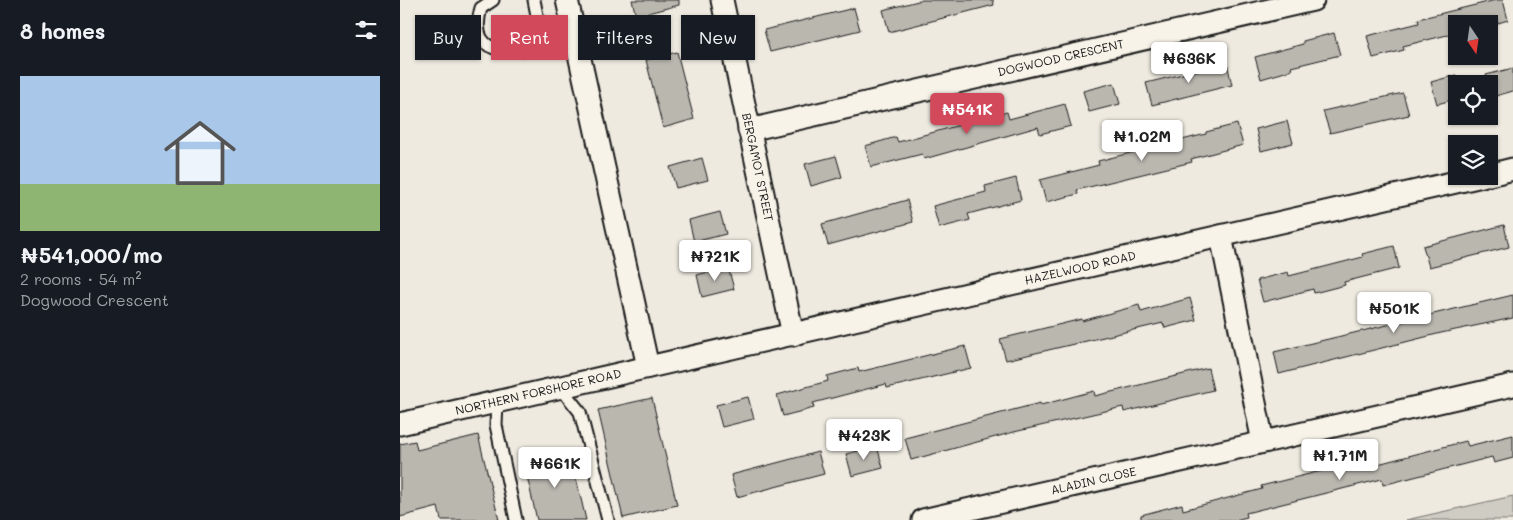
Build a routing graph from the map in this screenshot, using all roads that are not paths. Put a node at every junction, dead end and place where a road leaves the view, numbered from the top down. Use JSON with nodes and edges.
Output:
{"nodes":[{"id":1,"x":493,"y":0,"type":"edge"},
{"id":2,"x":534,"y":0,"type":"edge"},
{"id":3,"x":568,"y":0,"type":"edge"},
{"id":4,"x":722,"y":0,"type":"edge"},
{"id":5,"x":1313,"y":0,"type":"edge"},
{"id":6,"x":537,"y":15,"type":"edge"},
{"id":7,"x":576,"y":39,"type":"junction"},
{"id":8,"x":568,"y":41,"type":"edge"},
{"id":9,"x":491,"y":48,"type":"edge"},
{"id":10,"x":749,"y":130,"type":"junction"},
{"id":11,"x":1513,"y":169,"type":"edge"},
{"id":12,"x":1498,"y":173,"type":"edge"},
{"id":13,"x":1448,"y":184,"type":"edge"},
{"id":14,"x":1221,"y":236,"type":"junction"},
{"id":15,"x":793,"y":334,"type":"junction"},
{"id":16,"x":677,"y":361,"type":"joint"},
{"id":17,"x":648,"y":367,"type":"junction"},
{"id":18,"x":1513,"y":385,"type":"edge"},
{"id":19,"x":560,"y":387,"type":"junction"},
{"id":20,"x":497,"y":402,"type":"junction"},
{"id":21,"x":400,"y":424,"type":"edge"},
{"id":22,"x":1263,"y":442,"type":"junction"},
{"id":23,"x":516,"y":520,"type":"edge"},
{"id":24,"x":608,"y":520,"type":"edge"},
{"id":25,"x":923,"y":520,"type":"edge"}],
"edges":[{"from":1,"to":9,"type":"lane"},
{"from":2,"to":6,"type":"lane"},
{"from":3,"to":7,"type":"street"},
{"from":4,"to":10,"type":"street","name":"BERGAMOT STREET"},
{"from":5,"to":10,"type":"street","name":"DOGWOOD CRESCENT"},
{"from":7,"to":8,"type":"lane"},
{"from":7,"to":17,"type":"street"},
{"from":10,"to":15,"type":"street","name":"BERGAMOT STREET"},
{"from":11,"to":12,"type":"street"},
{"from":13,"to":14,"type":"street","name":"HAZELWOOD ROAD"},
{"from":14,"to":15,"type":"street","name":"HAZELWOOD ROAD"},
{"from":14,"to":22,"type":"street"},
{"from":15,"to":16,"type":"street","name":"HAZELWOOD ROAD"},
{"from":16,"to":17,"type":"street","name":"NORTHERN FORSHORE ROAD"},
{"from":17,"to":19,"type":"street","name":"NORTHERN FORSHORE ROAD"},
{"from":18,"to":22,"type":"street","name":"ALADIN CLOSE"},
{"from":19,"to":20,"type":"street","name":"NORTHERN FORSHORE ROAD"},
{"from":19,"to":24,"type":"lane"},
{"from":20,"to":21,"type":"street","name":"NORTHERN FORSHORE ROAD"},
{"from":20,"to":23,"type":"lane"},
{"from":22,"to":25,"type":"street","name":"ALADIN CLOSE"}]}
